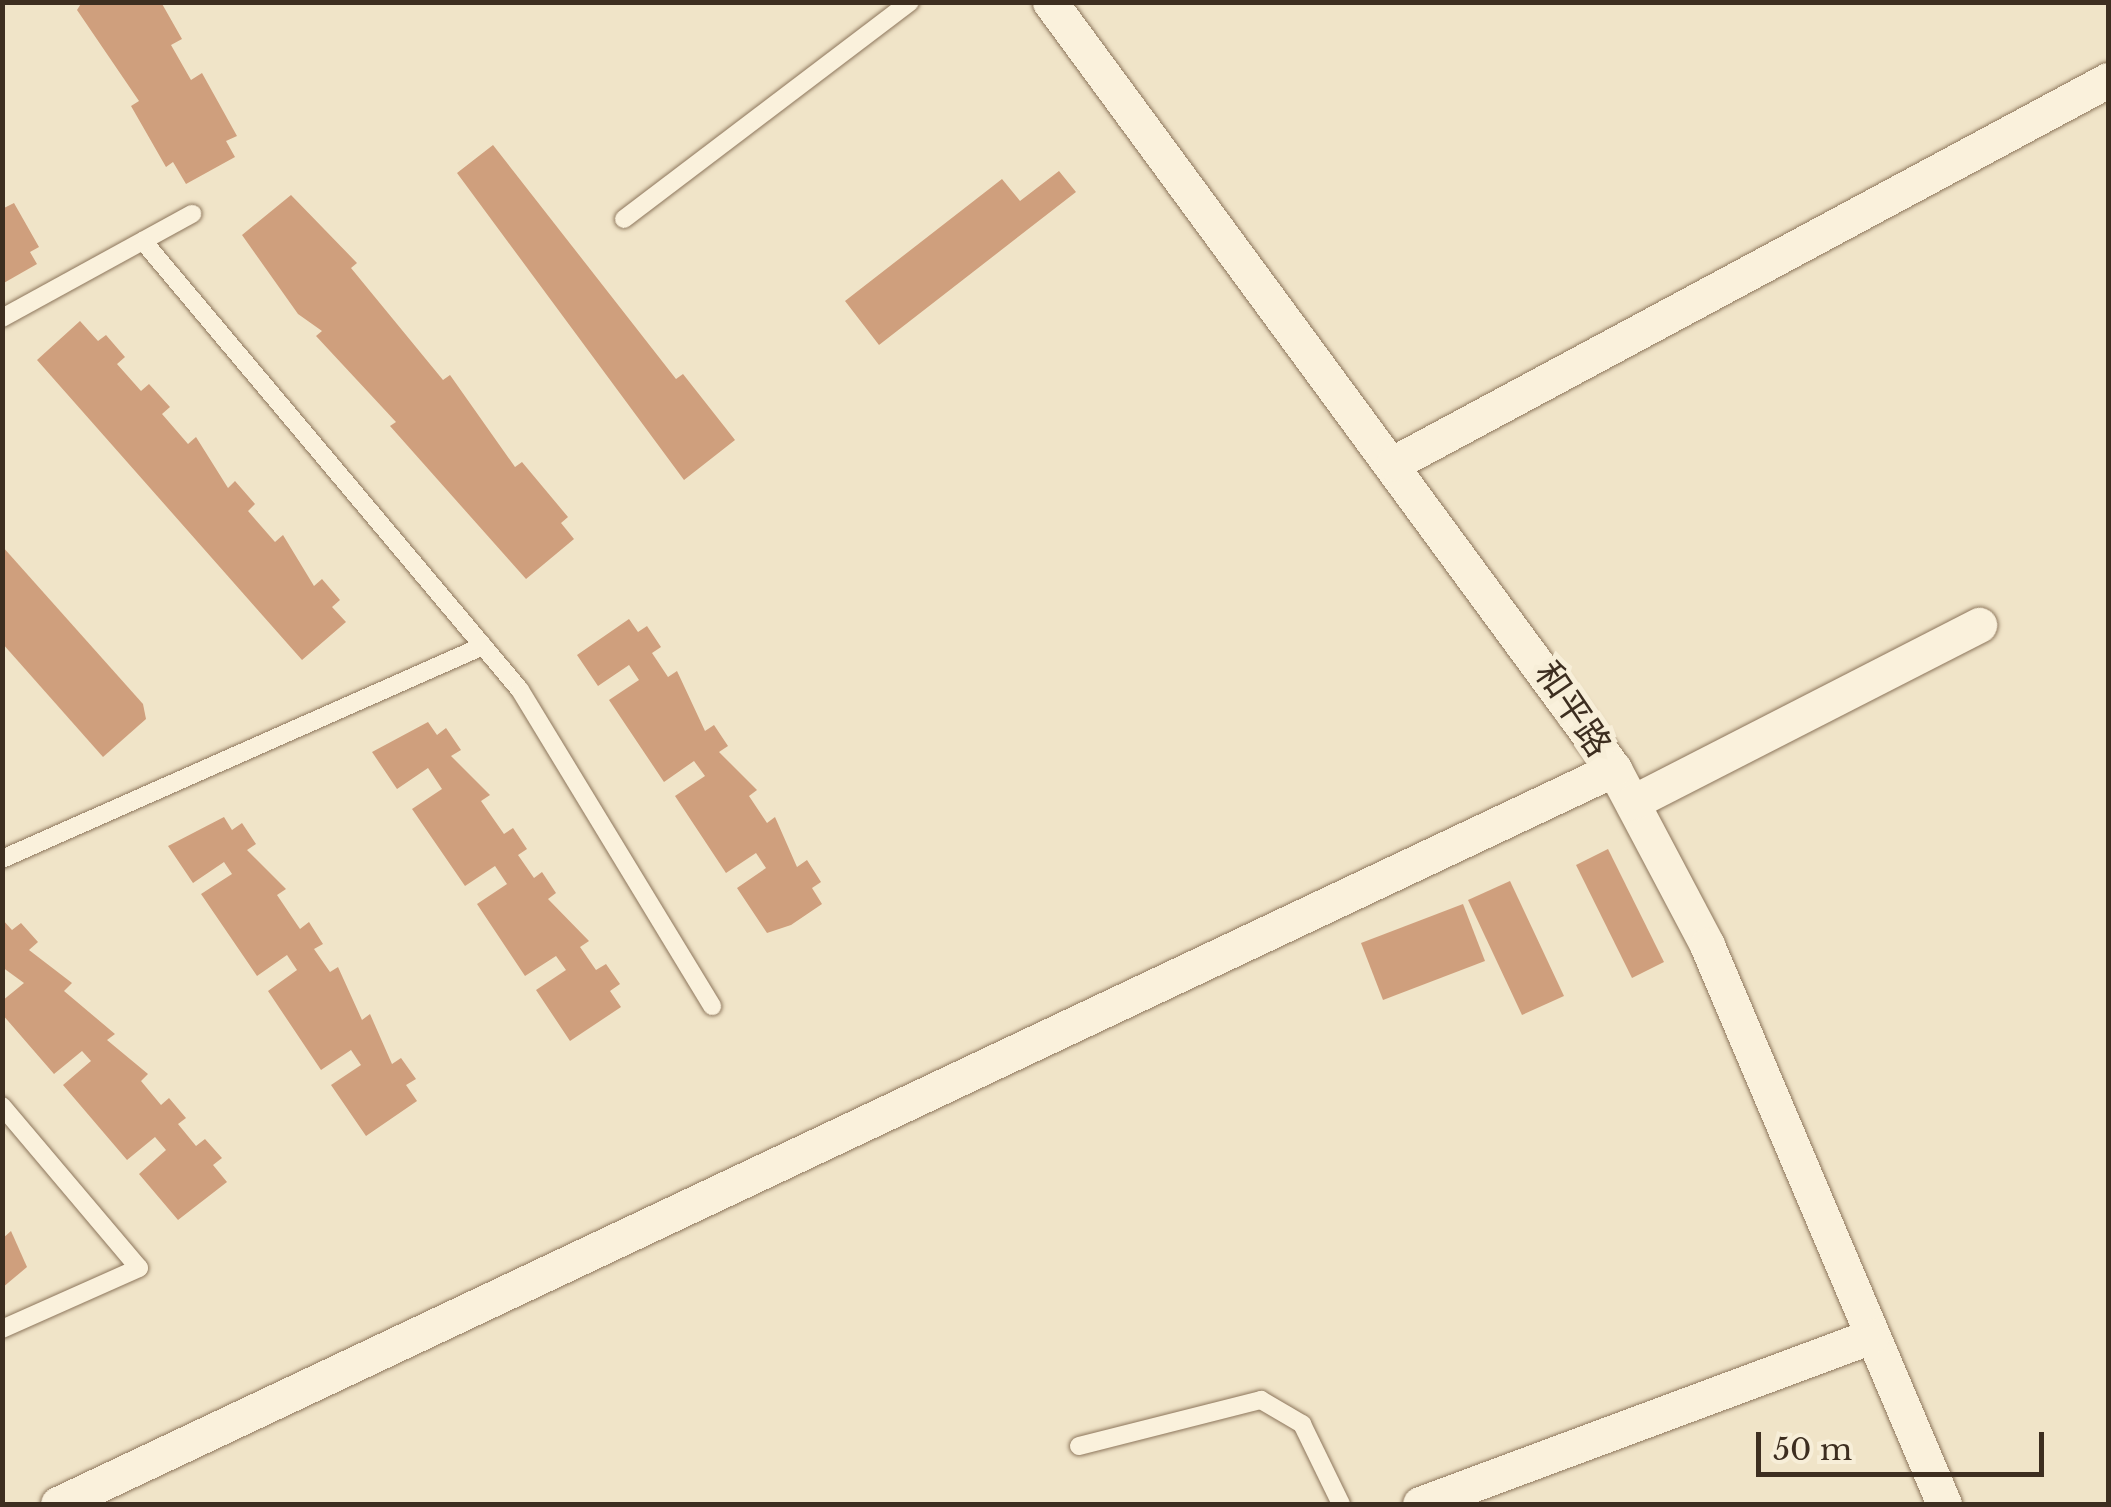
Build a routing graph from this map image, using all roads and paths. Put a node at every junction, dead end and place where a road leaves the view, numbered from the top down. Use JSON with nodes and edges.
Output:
{"nodes":[{"id":1,"x":910,"y":2,"type":"edge"},
{"id":2,"x":1050,"y":2,"type":"edge"},
{"id":3,"x":2108,"y":80,"type":"edge"},
{"id":4,"x":192,"y":214,"type":"dead end"},
{"id":5,"x":624,"y":219,"type":"dead end"},
{"id":6,"x":143,"y":241,"type":"junction"},
{"id":7,"x":2,"y":318,"type":"edge"},
{"id":8,"x":1394,"y":463,"type":"junction"},
{"id":9,"x":1979,"y":625,"type":"dead end"},
{"id":10,"x":483,"y":646,"type":"junction"},
{"id":11,"x":1614,"y":770,"type":"junction"},
{"id":12,"x":1633,"y":802,"type":"junction"},
{"id":13,"x":2,"y":859,"type":"edge"},
{"id":14,"x":712,"y":1006,"type":"dead end"},
{"id":15,"x":2,"y":1106,"type":"edge"},
{"id":16,"x":2,"y":1329,"type":"edge"},
{"id":17,"x":1872,"y":1336,"type":"junction"},
{"id":18,"x":1079,"y":1446,"type":"dead end"},
{"id":19,"x":58,"y":1504,"type":"edge"},
{"id":20,"x":1341,"y":1504,"type":"edge"},
{"id":21,"x":1420,"y":1504,"type":"edge"},
{"id":22,"x":1944,"y":1504,"type":"edge"}],
"edges":[{"from":1,"to":5,"type":"lane"},
{"from":2,"to":8,"type":"street","name":"和平路"},
{"from":3,"to":8,"type":"street"},
{"from":4,"to":6,"type":"lane"},
{"from":6,"to":7,"type":"lane"},
{"from":6,"to":10,"type":"lane"},
{"from":8,"to":11,"type":"street","name":"和平路"},
{"from":9,"to":12,"type":"street"},
{"from":10,"to":13,"type":"lane"},
{"from":10,"to":14,"type":"lane"},
{"from":11,"to":12,"type":"street","name":"和平路"},
{"from":11,"to":19,"type":"street"},
{"from":12,"to":17,"type":"street","name":"和平路"},
{"from":15,"to":16,"type":"lane"},
{"from":17,"to":21,"type":"street"},
{"from":17,"to":22,"type":"street","name":"和平路"},
{"from":18,"to":20,"type":"lane"}]}
